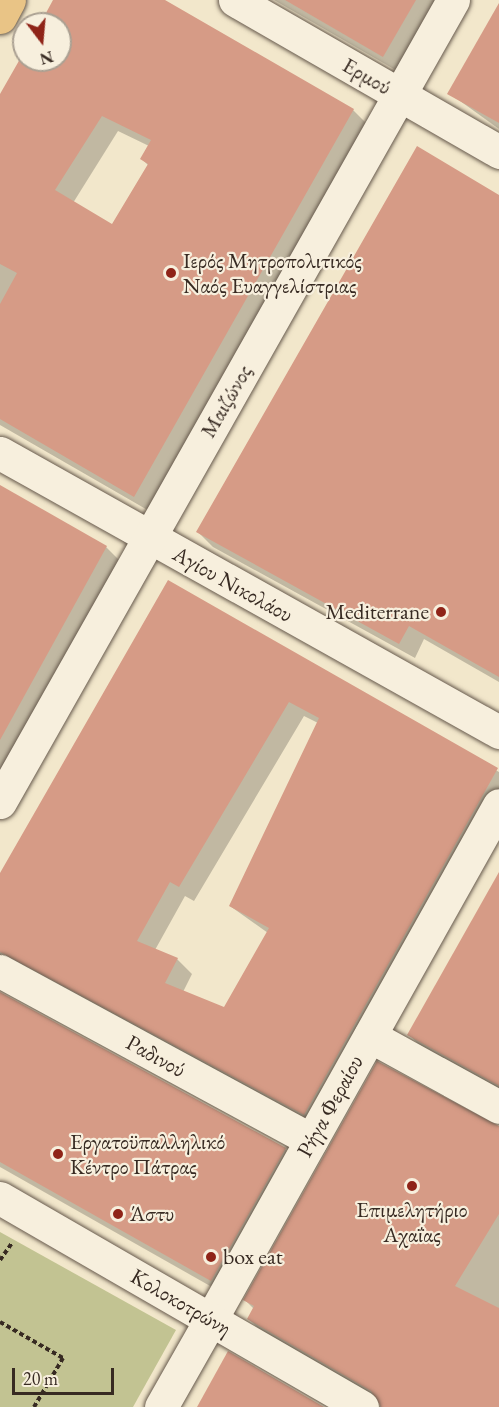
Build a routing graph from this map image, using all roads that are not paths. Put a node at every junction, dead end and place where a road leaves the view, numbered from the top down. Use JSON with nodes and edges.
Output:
{"nodes":[{"id":1,"x":9,"y":0,"type":"edge"},
{"id":2,"x":235,"y":0,"type":"edge"},
{"id":3,"x":453,"y":0,"type":"edge"},
{"id":4,"x":0,"y":16,"type":"edge"},
{"id":5,"x":399,"y":94,"type":"junction"},
{"id":6,"x":499,"y":152,"type":"edge"},
{"id":7,"x":0,"y":453,"type":"edge"},
{"id":8,"x":149,"y":537,"type":"junction"},
{"id":9,"x":499,"y":732,"type":"edge"},
{"id":10,"x":0,"y":802,"type":"edge"},
{"id":11,"x":499,"y":805,"type":"edge"},
{"id":12,"x":0,"y":971,"type":"edge"},
{"id":13,"x":370,"y":1036,"type":"junction"},
{"id":14,"x":499,"y":1107,"type":"edge"},
{"id":15,"x":311,"y":1140,"type":"junction"},
{"id":16,"x":0,"y":1197,"type":"edge"},
{"id":17,"x":211,"y":1319,"type":"junction"},
{"id":18,"x":161,"y":1407,"type":"edge"},
{"id":19,"x":362,"y":1407,"type":"edge"}],
"edges":[{"from":1,"to":4,"type":"main road"},
{"from":2,"to":5,"type":"street","name":"Ερμού"},
{"from":3,"to":5,"type":"street","name":"Μαιζώνος"},
{"from":5,"to":6,"type":"street","name":"Ερμού"},
{"from":5,"to":8,"type":"street","name":"Μαιζώνος"},
{"from":7,"to":8,"type":"street","name":"Αγίου Νικολάου"},
{"from":8,"to":9,"type":"street","name":"Αγίου Νικολάου"},
{"from":8,"to":10,"type":"street","name":"Μαιζώνος"},
{"from":11,"to":13,"type":"street","name":"Ρήγα Φεραίου"},
{"from":12,"to":15,"type":"street","name":"Ραδινού"},
{"from":13,"to":14,"type":"street"},
{"from":13,"to":15,"type":"street","name":"Ρήγα Φεραίου"},
{"from":15,"to":17,"type":"street","name":"Ρήγα Φεραίου"},
{"from":16,"to":17,"type":"street","name":"Κολοκοτρώνη"},
{"from":17,"to":18,"type":"street","name":"Ρήγα Φεραίου"},
{"from":17,"to":19,"type":"street","name":"Κολοκοτρώνη"}]}
